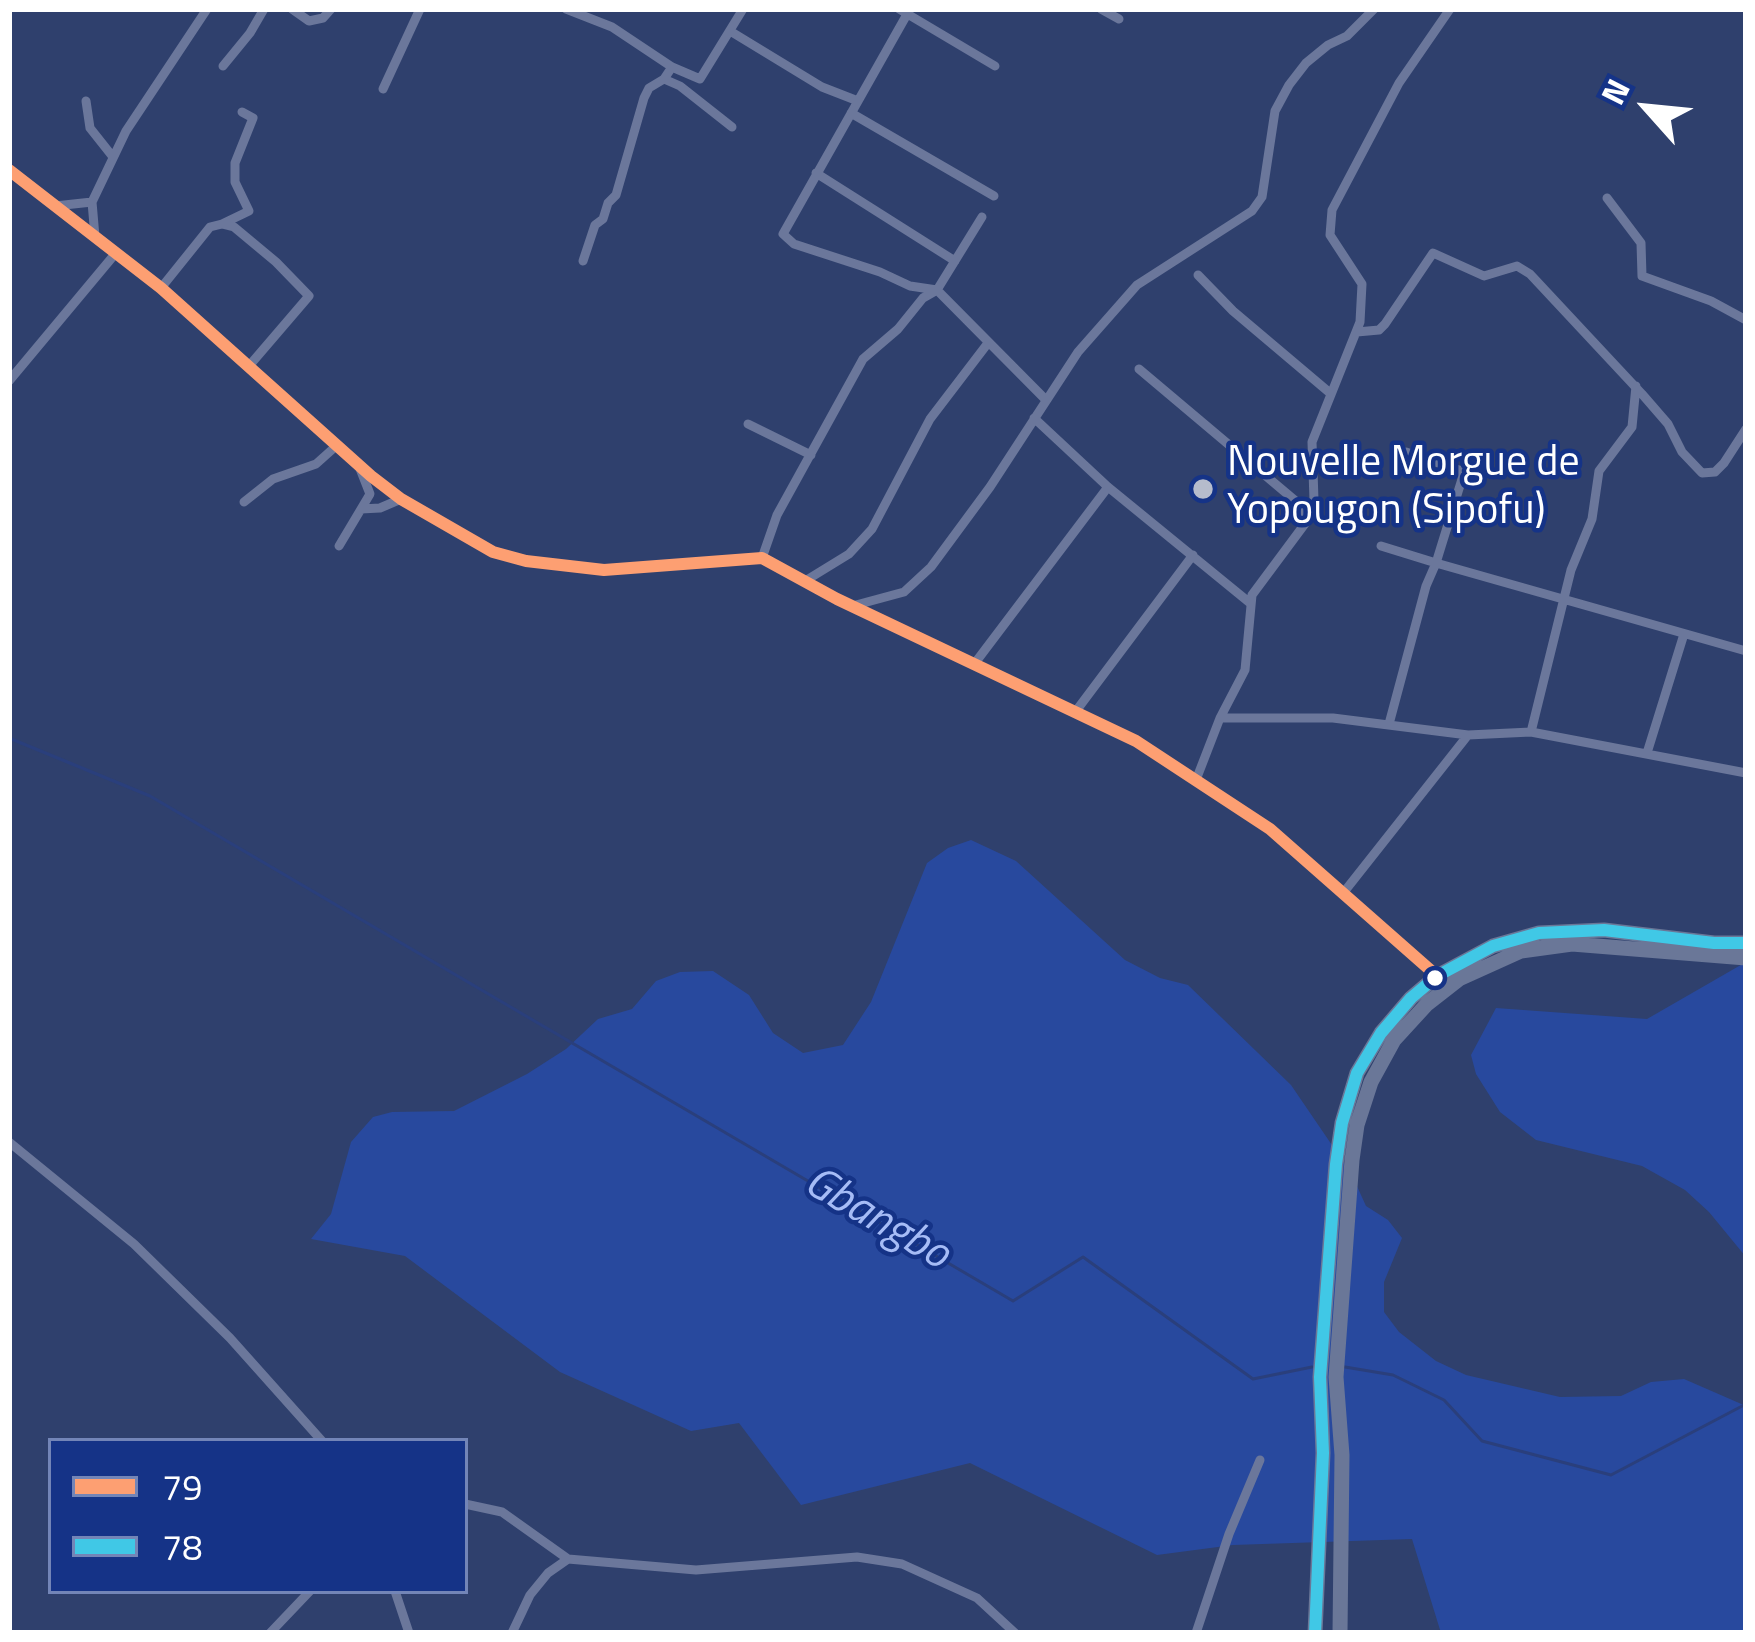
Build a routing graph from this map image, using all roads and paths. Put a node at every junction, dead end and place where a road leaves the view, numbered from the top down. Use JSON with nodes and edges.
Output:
{"nodes":[{"id":1,"x":207,"y":9,"type":"edge"},
{"id":2,"x":264,"y":9,"type":"edge"},
{"id":3,"x":292,"y":9,"type":"edge"},
{"id":4,"x":331,"y":9,"type":"edge"},
{"id":5,"x":420,"y":9,"type":"edge"},
{"id":6,"x":566,"y":9,"type":"edge"},
{"id":7,"x":742,"y":9,"type":"edge"},
{"id":8,"x":1101,"y":9,"type":"edge"},
{"id":9,"x":1374,"y":9,"type":"edge"},
{"id":10,"x":1450,"y":9,"type":"edge"},
{"id":11,"x":906,"y":10,"type":"edge"},
{"id":12,"x":1119,"y":20,"type":"dead end"},
{"id":13,"x":730,"y":31,"type":"junction"},
{"id":14,"x":223,"y":65,"type":"dead end"},
{"id":15,"x":995,"y":66,"type":"dead end"},
{"id":16,"x":672,"y":67,"type":"junction"},
{"id":17,"x":664,"y":80,"type":"junction"},
{"id":18,"x":383,"y":89,"type":"dead end"},
{"id":19,"x":86,"y":101,"type":"dead end"},
{"id":20,"x":858,"y":101,"type":"junction"},
{"id":21,"x":242,"y":112,"type":"dead end"},
{"id":22,"x":851,"y":113,"type":"junction"},
{"id":23,"x":732,"y":127,"type":"dead end"},
{"id":24,"x":113,"y":157,"type":"junction"},
{"id":25,"x":9,"y":170,"type":"edge"},
{"id":26,"x":816,"y":173,"type":"junction"},
{"id":27,"x":994,"y":196,"type":"dead end"},
{"id":28,"x":1607,"y":198,"type":"dead end"},
{"id":29,"x":92,"y":202,"type":"junction"},
{"id":30,"x":53,"y":206,"type":"junction"},
{"id":31,"x":982,"y":217,"type":"dead end"},
{"id":32,"x":222,"y":224,"type":"junction"},
{"id":33,"x":95,"y":237,"type":"junction"},
{"id":34,"x":115,"y":254,"type":"junction"},
{"id":35,"x":583,"y":261,"type":"dead end"},
{"id":36,"x":955,"y":261,"type":"junction"},
{"id":37,"x":1198,"y":275,"type":"dead end"},
{"id":38,"x":161,"y":288,"type":"junction"},
{"id":39,"x":937,"y":290,"type":"junction"},
{"id":40,"x":1746,"y":320,"type":"edge"},
{"id":41,"x":1357,"y":332,"type":"junction"},
{"id":42,"x":988,"y":343,"type":"junction"},
{"id":43,"x":249,"y":366,"type":"junction"},
{"id":44,"x":1139,"y":368,"type":"dead end"},
{"id":45,"x":9,"y":380,"type":"edge"},
{"id":46,"x":1636,"y":386,"type":"junction"},
{"id":47,"x":1330,"y":393,"type":"junction"},
{"id":48,"x":1045,"y":399,"type":"junction"},
{"id":49,"x":1034,"y":418,"type":"junction"},
{"id":50,"x":748,"y":424,"type":"dead end"},
{"id":51,"x":1746,"y":429,"type":"edge"},
{"id":52,"x":335,"y":447,"type":"junction"},
{"id":53,"x":1406,"y":452,"type":"dead end"},
{"id":54,"x":812,"y":455,"type":"junction"},
{"id":55,"x":359,"y":466,"type":"junction"},
{"id":56,"x":1108,"y":487,"type":"junction"},
{"id":57,"x":401,"y":499,"type":"junction"},
{"id":58,"x":244,"y":502,"type":"dead end"},
{"id":59,"x":361,"y":509,"type":"junction"},
{"id":60,"x":1307,"y":521,"type":"junction"},
{"id":61,"x":338,"y":546,"type":"dead end"},
{"id":62,"x":1381,"y":546,"type":"dead end"},
{"id":63,"x":1193,"y":555,"type":"junction"},
{"id":64,"x":762,"y":558,"type":"junction"},
{"id":65,"x":1436,"y":562,"type":"junction"},
{"id":66,"x":805,"y":581,"type":"junction"},
{"id":67,"x":1563,"y":599,"type":"junction"},
{"id":68,"x":1250,"y":603,"type":"junction"},
{"id":69,"x":855,"y":605,"type":"junction"},
{"id":70,"x":1684,"y":634,"type":"junction"},
{"id":71,"x":1746,"y":651,"type":"edge"},
{"id":72,"x":975,"y":663,"type":"junction"},
{"id":73,"x":1076,"y":711,"type":"junction"},
{"id":74,"x":1220,"y":718,"type":"junction"},
{"id":75,"x":1389,"y":724,"type":"junction"},
{"id":76,"x":1531,"y":732,"type":"junction"},
{"id":77,"x":1468,"y":735,"type":"junction"},
{"id":78,"x":1647,"y":753,"type":"junction"},
{"id":79,"x":1746,"y":773,"type":"edge"},
{"id":80,"x":1196,"y":780,"type":"junction"},
{"id":81,"x":1345,"y":892,"type":"junction"},
{"id":82,"x":1746,"y":943,"type":"edge"},
{"id":83,"x":1746,"y":958,"type":"edge"},
{"id":84,"x":1437,"y":976,"type":"junction"},
{"id":85,"x":9,"y":1142,"type":"edge"},
{"id":86,"x":1329,"y":1344,"type":"junction"},
{"id":87,"x":1328,"y":1377,"type":"junction"},
{"id":88,"x":319,"y":1438,"type":"edge"},
{"id":89,"x":1260,"y":1460,"type":"dead end"},
{"id":90,"x":468,"y":1505,"type":"edge"},
{"id":91,"x":568,"y":1559,"type":"junction"},
{"id":92,"x":307,"y":1594,"type":"edge"},
{"id":93,"x":396,"y":1594,"type":"edge"},
{"id":94,"x":270,"y":1633,"type":"edge"},
{"id":95,"x":409,"y":1633,"type":"edge"},
{"id":96,"x":512,"y":1633,"type":"edge"},
{"id":97,"x":1016,"y":1633,"type":"edge"},
{"id":98,"x":1196,"y":1633,"type":"edge"},
{"id":99,"x":1315,"y":1633,"type":"edge"},
{"id":100,"x":1340,"y":1633,"type":"edge"}],
"edges":[{"from":1,"to":24,"type":"street"},
{"from":2,"to":14,"type":"street"},
{"from":3,"to":4,"type":"street"},
{"from":5,"to":18,"type":"street"},
{"from":6,"to":16,"type":"street"},
{"from":7,"to":13,"type":"street"},
{"from":8,"to":12,"type":"street"},
{"from":9,"to":48,"type":"street"},
{"from":10,"to":41,"type":"street"},
{"from":11,"to":15,"type":"street"},
{"from":11,"to":20,"type":"street"},
{"from":13,"to":16,"type":"street"},
{"from":13,"to":20,"type":"street"},
{"from":16,"to":17,"type":"street"},
{"from":17,"to":23,"type":"street"},
{"from":17,"to":35,"type":"street"},
{"from":19,"to":24,"type":"street"},
{"from":20,"to":22,"type":"street"},
{"from":21,"to":32,"type":"street"},
{"from":22,"to":26,"type":"street"},
{"from":22,"to":27,"type":"street"},
{"from":24,"to":29,"type":"street"},
{"from":25,"to":30,"type":"street"},
{"from":26,"to":36,"type":"street"},
{"from":26,"to":39,"type":"street"},
{"from":28,"to":40,"type":"street"},
{"from":29,"to":30,"type":"street"},
{"from":29,"to":33,"type":"street"},
{"from":30,"to":33,"type":"street"},
{"from":31,"to":36,"type":"street"},
{"from":32,"to":38,"type":"street"},
{"from":32,"to":43,"type":"street"},
{"from":33,"to":34,"type":"street"},
{"from":34,"to":38,"type":"street"},
{"from":34,"to":45,"type":"street"},
{"from":36,"to":39,"type":"street"},
{"from":37,"to":47,"type":"street"},
{"from":38,"to":43,"type":"street"},
{"from":39,"to":42,"type":"street"},
{"from":39,"to":54,"type":"street"},
{"from":41,"to":46,"type":"street"},
{"from":41,"to":47,"type":"street"},
{"from":42,"to":48,"type":"street"},
{"from":42,"to":66,"type":"street"},
{"from":43,"to":52,"type":"street"},
{"from":44,"to":60,"type":"street"},
{"from":46,"to":51,"type":"street"},
{"from":46,"to":67,"type":"street"},
{"from":47,"to":60,"type":"street"},
{"from":48,"to":49,"type":"street"},
{"from":49,"to":56,"type":"street"},
{"from":49,"to":69,"type":"street"},
{"from":50,"to":54,"type":"street"},
{"from":52,"to":55,"type":"street"},
{"from":52,"to":58,"type":"street"},
{"from":53,"to":65,"type":"street"},
{"from":54,"to":64,"type":"street"},
{"from":55,"to":57,"type":"street"},
{"from":55,"to":59,"type":"street"},
{"from":56,"to":63,"type":"street"},
{"from":56,"to":72,"type":"street"},
{"from":57,"to":59,"type":"street"},
{"from":57,"to":64,"type":"street"},
{"from":59,"to":61,"type":"street"},
{"from":60,"to":68,"type":"street"},
{"from":62,"to":65,"type":"street"},
{"from":63,"to":68,"type":"street"},
{"from":63,"to":73,"type":"street"},
{"from":64,"to":66,"type":"street"},
{"from":65,"to":67,"type":"street"},
{"from":65,"to":75,"type":"street"},
{"from":66,"to":69,"type":"street"},
{"from":67,"to":70,"type":"street"},
{"from":67,"to":76,"type":"street"},
{"from":68,"to":74,"type":"street"},
{"from":69,"to":72,"type":"street"},
{"from":70,"to":71,"type":"street"},
{"from":70,"to":78,"type":"street"},
{"from":72,"to":73,"type":"street"},
{"from":73,"to":80,"type":"street"},
{"from":74,"to":75,"type":"street"},
{"from":74,"to":80,"type":"street"},
{"from":75,"to":77,"type":"street"},
{"from":76,"to":77,"type":"street"},
{"from":76,"to":78,"type":"street"},
{"from":77,"to":81,"type":"street"},
{"from":78,"to":79,"type":"street"},
{"from":80,"to":81,"type":"street"},
{"from":81,"to":84,"type":"street"},
{"from":82,"to":84,"type":"main road"},
{"from":83,"to":86,"type":"main road"},
{"from":84,"to":86,"type":"main road"},
{"from":85,"to":88,"type":"street"},
{"from":86,"to":87,"type":"main road"},
{"from":87,"to":99,"type":"main road"},
{"from":87,"to":100,"type":"main road"},
{"from":89,"to":98,"type":"street"},
{"from":90,"to":91,"type":"street"},
{"from":91,"to":96,"type":"street"},
{"from":91,"to":97,"type":"street"},
{"from":92,"to":94,"type":"street"},
{"from":93,"to":95,"type":"street"}]}
